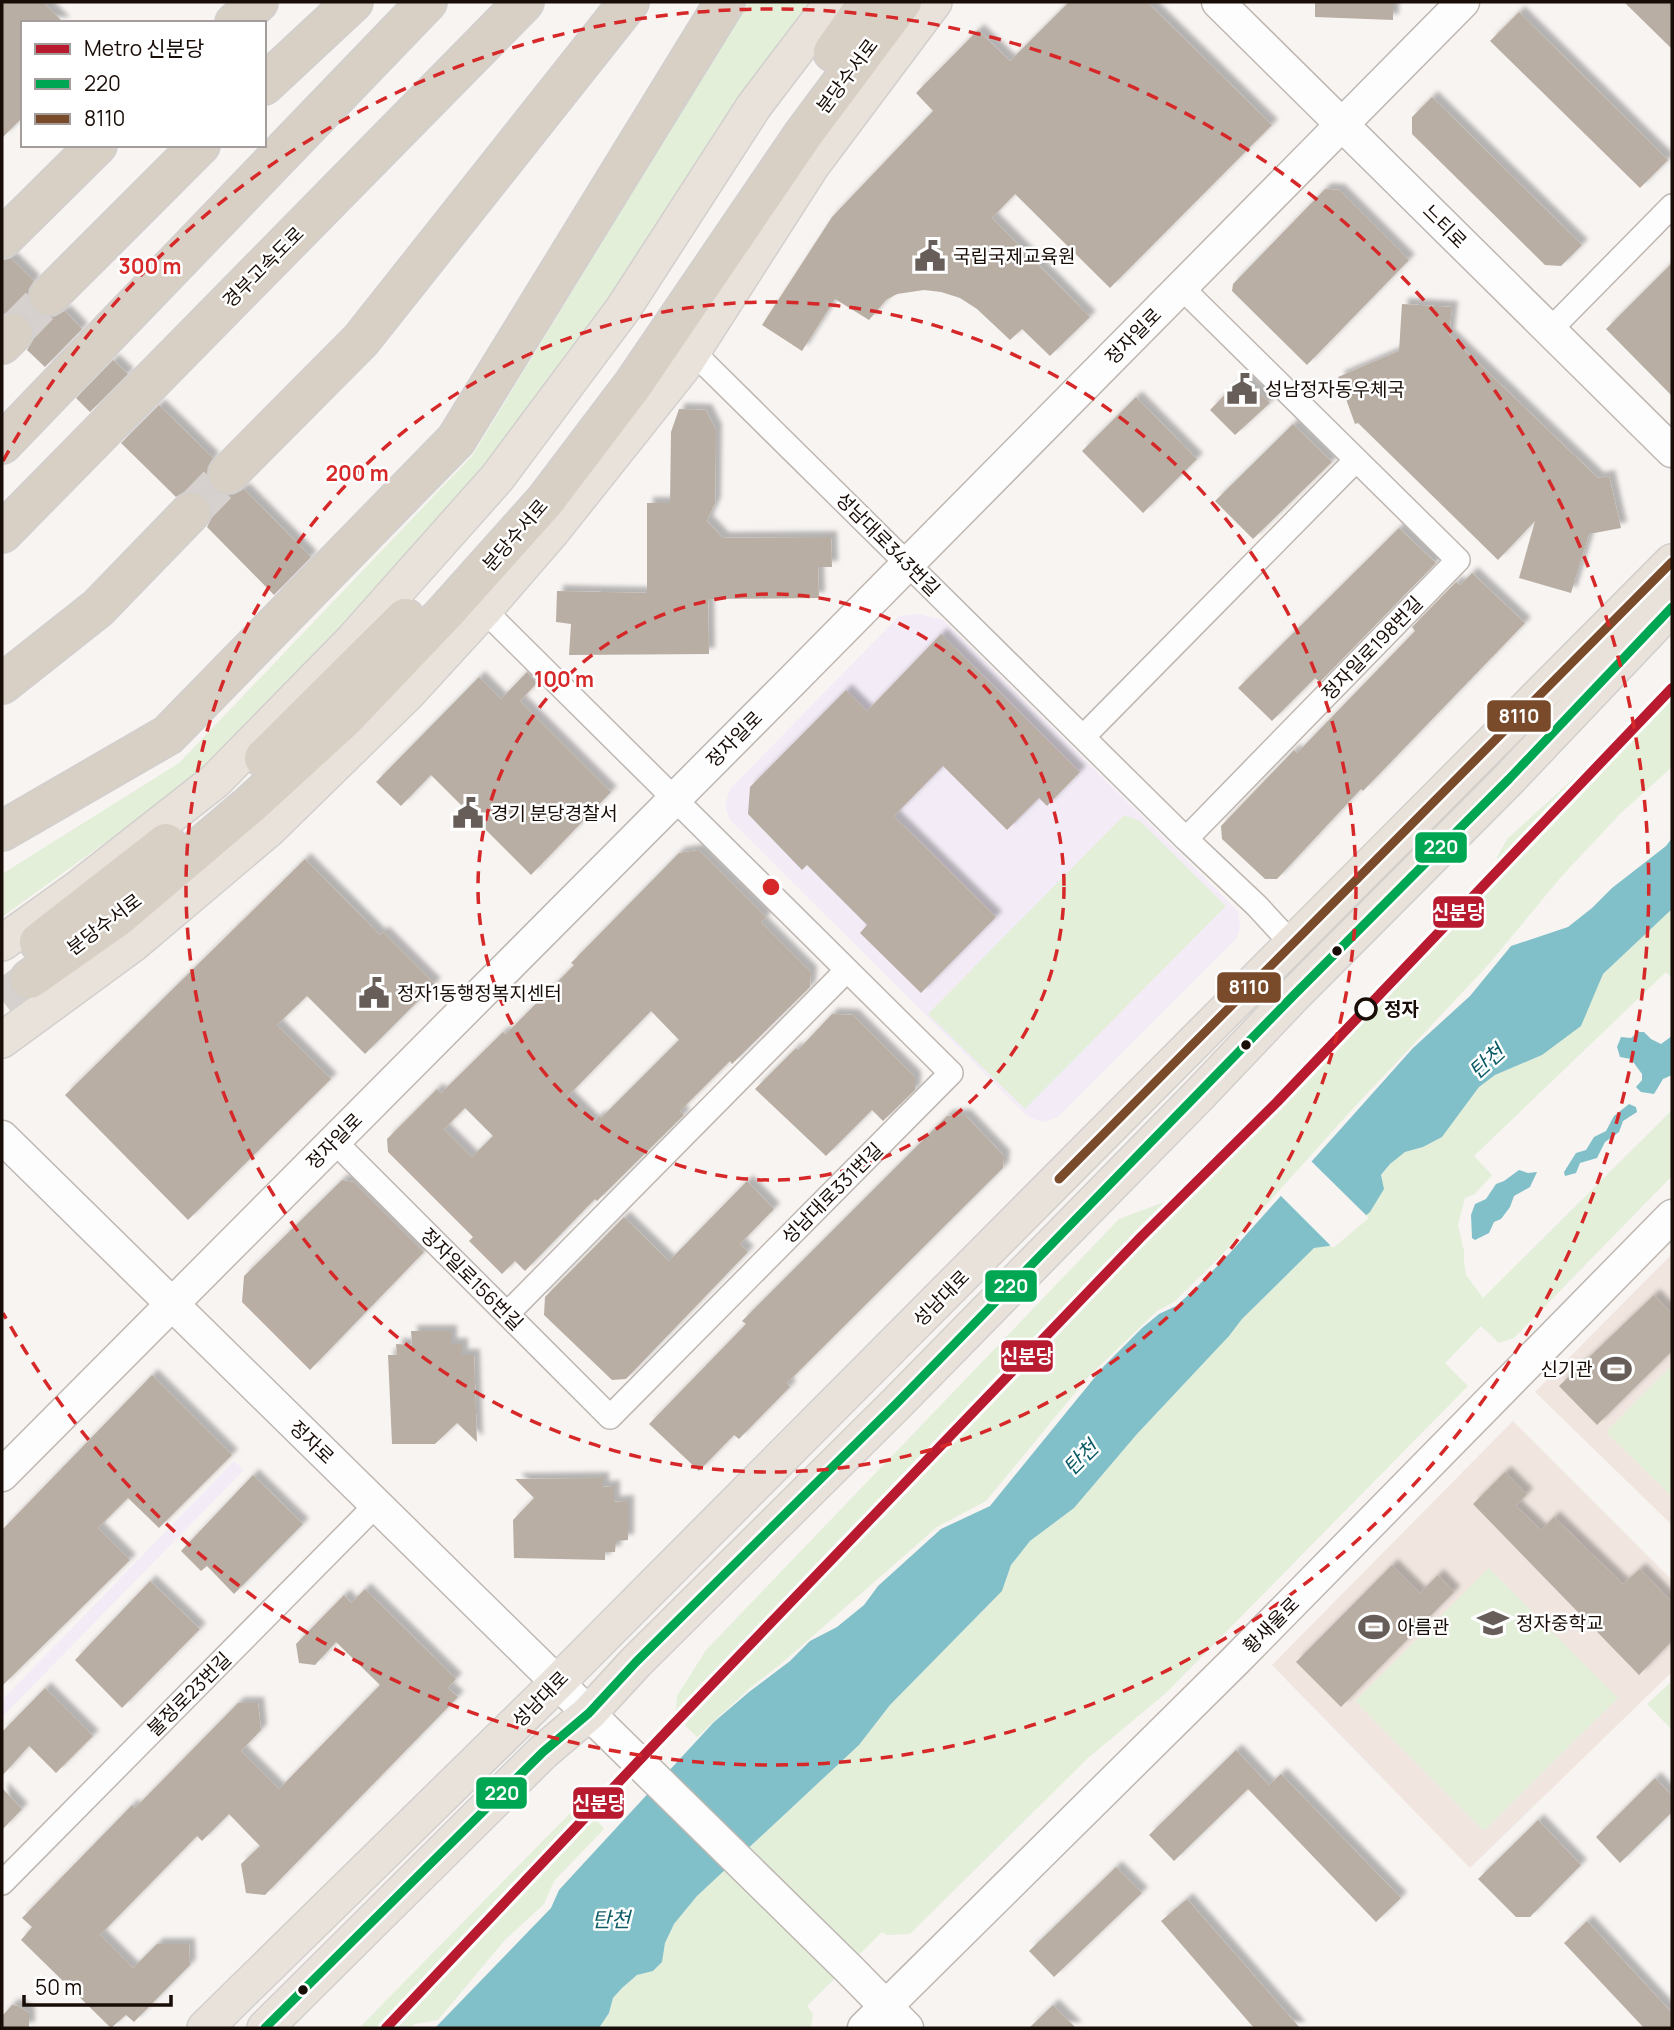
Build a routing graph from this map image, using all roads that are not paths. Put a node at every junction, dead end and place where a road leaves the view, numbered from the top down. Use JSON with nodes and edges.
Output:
{"nodes":[{"id":1,"x":258,"y":2,"type":"edge"},
{"id":2,"x":353,"y":2,"type":"edge"},
{"id":3,"x":427,"y":2,"type":"edge"},
{"id":4,"x":524,"y":2,"type":"edge"},
{"id":5,"x":629,"y":2,"type":"edge"},
{"id":6,"x":725,"y":2,"type":"edge"},
{"id":7,"x":902,"y":2,"type":"edge"},
{"id":8,"x":934,"y":2,"type":"edge"},
{"id":9,"x":1218,"y":2,"type":"edge"},
{"id":10,"x":1464,"y":2,"type":"edge"},
{"id":11,"x":851,"y":8,"type":"edge"},
{"id":12,"x":237,"y":21,"type":"edge"},
{"id":13,"x":266,"y":83,"type":"edge"},
{"id":14,"x":1342,"y":124,"type":"junction"},
{"id":15,"x":95,"y":147,"type":"edge"},
{"id":16,"x":198,"y":147,"type":"edge"},
{"id":17,"x":1672,"y":206,"type":"edge"},
{"id":18,"x":2,"y":239,"type":"edge"},
{"id":19,"x":1181,"y":287,"type":"junction"},
{"id":20,"x":49,"y":296,"type":"tunnel mouth"},
{"id":21,"x":1550,"y":330,"type":"junction"},
{"id":22,"x":692,"y":352,"type":"junction"},
{"id":23,"x":2,"y":444,"type":"edge"},
{"id":24,"x":1672,"y":450,"type":"edge"},
{"id":25,"x":1356,"y":460,"type":"junction"},
{"id":26,"x":228,"y":474,"type":"tunnel mouth"},
{"id":27,"x":191,"y":512,"type":"tunnel mouth"},
{"id":28,"x":2,"y":533,"type":"edge"},
{"id":29,"x":1672,"y":562,"type":"edge"},
{"id":30,"x":908,"y":564,"type":"junction"},
{"id":31,"x":1672,"y":607,"type":"edge"},
{"id":32,"x":484,"y":610,"type":"junction"},
{"id":33,"x":2,"y":684,"type":"edge"},
{"id":34,"x":1083,"y":737,"type":"junction"},
{"id":35,"x":674,"y":799,"type":"junction"},
{"id":36,"x":2,"y":831,"type":"edge"},
{"id":37,"x":1186,"y":839,"type":"junction"},
{"id":38,"x":1292,"y":944,"type":"junction"},
{"id":39,"x":16,"y":961,"type":"edge"},
{"id":40,"x":846,"y":971,"type":"junction"},
{"id":41,"x":2,"y":1040,"type":"edge"},
{"id":42,"x":2,"y":1137,"type":"edge"},
{"id":43,"x":334,"y":1141,"type":"junction"},
{"id":44,"x":1672,"y":1216,"type":"edge"},
{"id":45,"x":171,"y":1303,"type":"junction"},
{"id":46,"x":507,"y":1314,"type":"junction"},
{"id":47,"x":610,"y":1417,"type":"joint"},
{"id":48,"x":2,"y":1475,"type":"edge"},
{"id":49,"x":376,"y":1505,"type":"junction"},
{"id":50,"x":557,"y":1683,"type":"junction"},
{"id":51,"x":589,"y":1713,"type":"junction"},
{"id":52,"x":2,"y":1883,"type":"edge"},
{"id":53,"x":886,"y":2021,"type":"edge"},
{"id":54,"x":205,"y":2028,"type":"edge"},
{"id":55,"x":265,"y":2028,"type":"edge"}],
"edges":[{"from":1,"to":12,"type":"highway"},
{"from":2,"to":13,"type":"highway"},
{"from":3,"to":23,"type":"highway"},
{"from":4,"to":28,"type":"highway","name":"경부고속도로"},
{"from":5,"to":26,"type":"highway"},
{"from":6,"to":36,"type":"highway"},
{"from":7,"to":39,"type":"highway","name":"분당수서로"},
{"from":8,"to":22,"type":"main road"},
{"from":9,"to":14,"type":"street","name":"느티로"},
{"from":10,"to":14,"type":"street","name":"정자일로"},
{"from":11,"to":39,"type":"highway","name":"분당수서로"},
{"from":14,"to":19,"type":"street","name":"정자일로"},
{"from":14,"to":21,"type":"street","name":"느티로"},
{"from":15,"to":18,"type":"highway"},
{"from":16,"to":20,"type":"highway"},
{"from":17,"to":21,"type":"street"},
{"from":19,"to":25,"type":"street","name":"정자일로198번길"},
{"from":19,"to":30,"type":"street","name":"정자일로"},
{"from":21,"to":24,"type":"street","name":"느티로"},
{"from":22,"to":30,"type":"street","name":"성남대로343번길"},
{"from":22,"to":32,"type":"main road"},
{"from":25,"to":34,"type":"street"},
{"from":25,"to":37,"type":"street","name":"정자일로198번길"},
{"from":27,"to":33,"type":"highway"},
{"from":29,"to":38,"type":"main road","name":"성남대로"},
{"from":30,"to":34,"type":"street","name":"성남대로343번길"},
{"from":30,"to":35,"type":"street","name":"정자일로"},
{"from":31,"to":51,"type":"main road","name":"성남대로"},
{"from":32,"to":35,"type":"street","name":"성남대로331번길"},
{"from":32,"to":41,"type":"main road"},
{"from":34,"to":37,"type":"street","name":"성남대로343번길"},
{"from":35,"to":40,"type":"street","name":"성남대로331번길"},
{"from":35,"to":43,"type":"street","name":"정자일로"},
{"from":37,"to":38,"type":"street","name":"성남대로343번길"},
{"from":38,"to":50,"type":"main road","name":"성남대로"},
{"from":40,"to":46,"type":"street"},
{"from":40,"to":47,"type":"street","name":"성남대로331번길"},
{"from":42,"to":45,"type":"street","name":"정자로"},
{"from":43,"to":45,"type":"street","name":"정자일로"},
{"from":43,"to":46,"type":"street","name":"정자일로156번길"},
{"from":44,"to":53,"type":"street","name":"황새울로"},
{"from":45,"to":48,"type":"street","name":"정자일로"},
{"from":45,"to":49,"type":"street","name":"정자로"},
{"from":46,"to":47,"type":"street","name":"정자일로156번길"},
{"from":49,"to":50,"type":"street","name":"정자로"},
{"from":49,"to":52,"type":"street","name":"불정로23번길"},
{"from":50,"to":51,"type":"street","name":"정자로"},
{"from":50,"to":54,"type":"main road","name":"성남대로"},
{"from":51,"to":53,"type":"street","name":"정자로"},
{"from":51,"to":55,"type":"main road","name":"성남대로"}]}
